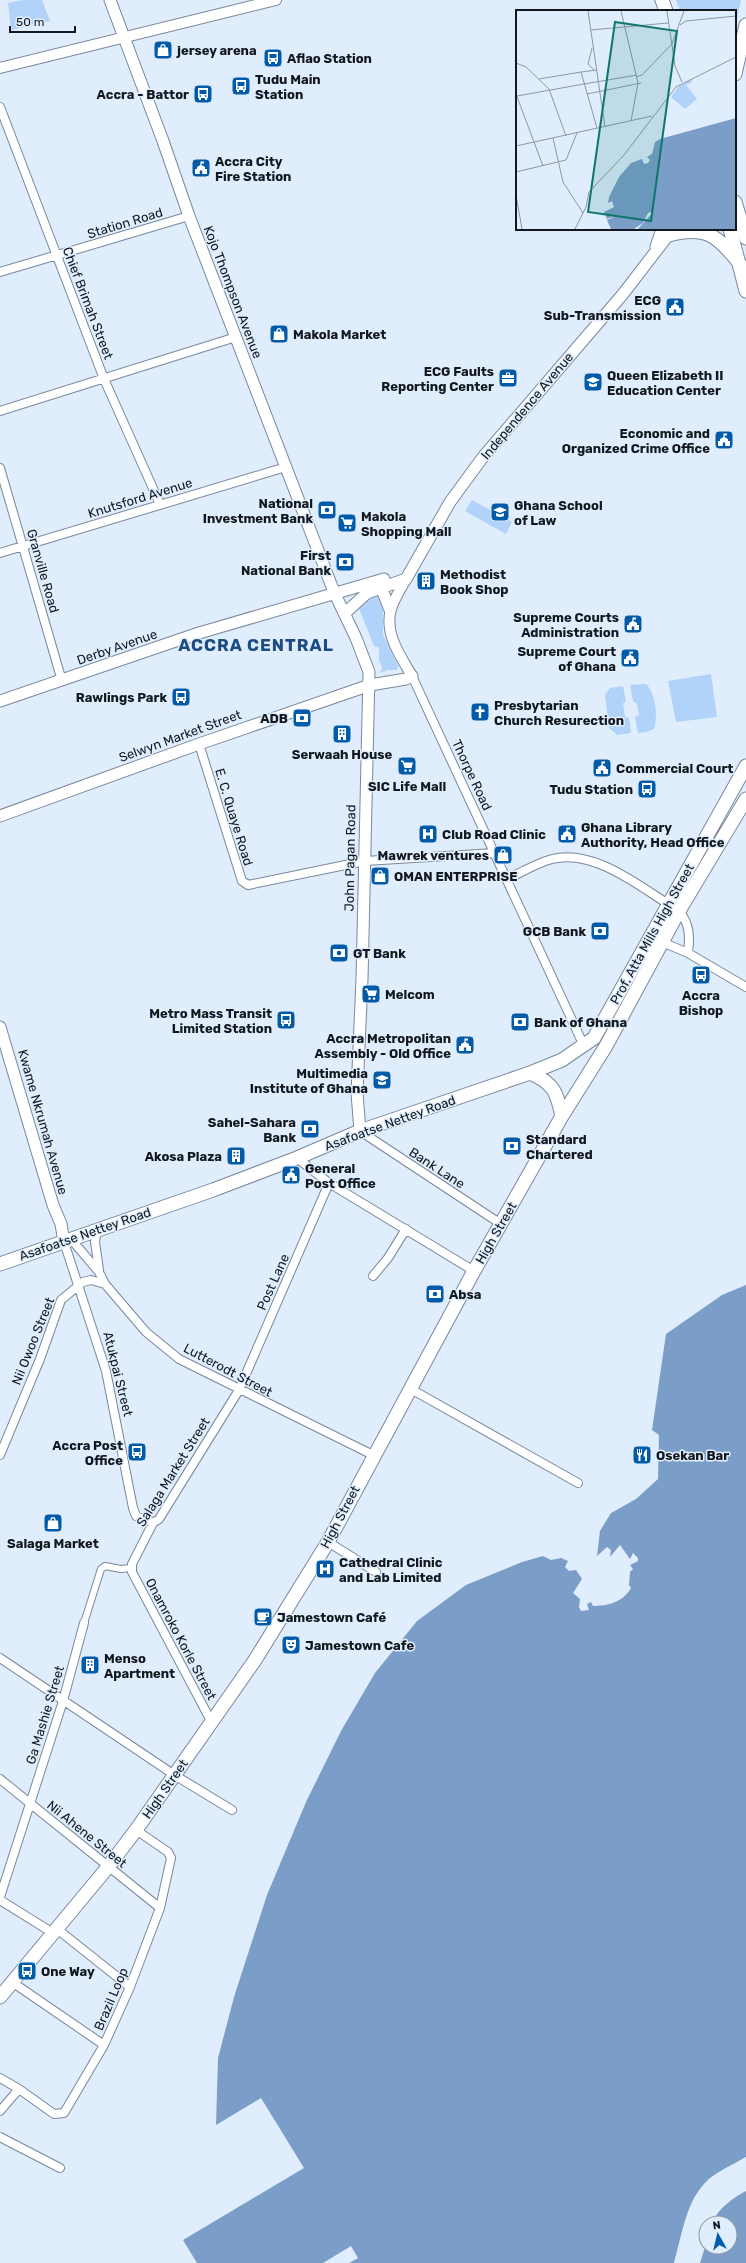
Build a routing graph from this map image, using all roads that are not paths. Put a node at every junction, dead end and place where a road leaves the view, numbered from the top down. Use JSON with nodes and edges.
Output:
{"nodes":[{"id":1,"x":110,"y":0,"type":"edge"},
{"id":2,"x":276,"y":0,"type":"edge"},
{"id":3,"x":662,"y":0,"type":"edge"},
{"id":4,"x":666,"y":10,"type":"edge"},
{"id":5,"x":746,"y":25,"type":"edge"},
{"id":6,"x":125,"y":37,"type":"junction"},
{"id":7,"x":738,"y":55,"type":"edge"},
{"id":8,"x":0,"y":68,"type":"edge"},
{"id":9,"x":736,"y":68,"type":"edge"},
{"id":10,"x":0,"y":107,"type":"edge"},
{"id":11,"x":736,"y":205,"type":"edge"},
{"id":12,"x":188,"y":216,"type":"junction"},
{"id":13,"x":730,"y":230,"type":"edge"},
{"id":14,"x":668,"y":231,"type":"edge"},
{"id":15,"x":746,"y":238,"type":"edge"},
{"id":16,"x":57,"y":256,"type":"junction"},
{"id":17,"x":740,"y":264,"type":"junction"},
{"id":18,"x":0,"y":272,"type":"edge"},
{"id":19,"x":746,"y":290,"type":"edge"},
{"id":20,"x":236,"y":337,"type":"junction"},
{"id":21,"x":104,"y":379,"type":"junction"},
{"id":22,"x":0,"y":411,"type":"edge"},
{"id":23,"x":286,"y":467,"type":"junction"},
{"id":24,"x":0,"y":468,"type":"edge"},
{"id":25,"x":160,"y":504,"type":"junction"},
{"id":26,"x":24,"y":547,"type":"junction"},
{"id":27,"x":0,"y":553,"type":"edge"},
{"id":28,"x":409,"y":574,"type":"junction"},
{"id":29,"x":380,"y":587,"type":"junction"},
{"id":30,"x":334,"y":592,"type":"junction"},
{"id":31,"x":390,"y":610,"type":"junction"},
{"id":32,"x":345,"y":613,"type":"junction"},
{"id":33,"x":412,"y":676,"type":"junction"},
{"id":34,"x":62,"y":681,"type":"junction"},
{"id":35,"x":370,"y":685,"type":"junction"},
{"id":36,"x":0,"y":701,"type":"edge"},
{"id":37,"x":199,"y":744,"type":"junction"},
{"id":38,"x":746,"y":766,"type":"edge"},
{"id":39,"x":746,"y":799,"type":"edge"},
{"id":40,"x":0,"y":816,"type":"edge"},
{"id":41,"x":495,"y":853,"type":"junction"},
{"id":42,"x":365,"y":861,"type":"junction"},
{"id":43,"x":507,"y":879,"type":"junction"},
{"id":44,"x":674,"y":908,"type":"junction"},
{"id":45,"x":662,"y":942,"type":"junction"},
{"id":46,"x":688,"y":953,"type":"junction"},
{"id":47,"x":746,"y":987,"type":"edge"},
{"id":48,"x":0,"y":1027,"type":"edge"},
{"id":49,"x":589,"y":1042,"type":"junction"},
{"id":50,"x":606,"y":1046,"type":"junction"},
{"id":51,"x":530,"y":1073,"type":"junction"},
{"id":52,"x":562,"y":1116,"type":"junction"},
{"id":53,"x":360,"y":1131,"type":"junction"},
{"id":54,"x":297,"y":1158,"type":"junction"},
{"id":55,"x":329,"y":1183,"type":"junction"},
{"id":56,"x":501,"y":1224,"type":"junction"},
{"id":57,"x":98,"y":1229,"type":"junction"},
{"id":58,"x":406,"y":1229,"type":"junction"},
{"id":59,"x":68,"y":1240,"type":"junction"},
{"id":60,"x":0,"y":1264,"type":"edge"},
{"id":61,"x":474,"y":1271,"type":"junction"},
{"id":62,"x":99,"y":1272,"type":"junction"},
{"id":63,"x":373,"y":1276,"type":"dead end"},
{"id":64,"x":105,"y":1284,"type":"junction"},
{"id":65,"x":78,"y":1285,"type":"junction"},
{"id":66,"x":409,"y":1388,"type":"junction"},
{"id":67,"x":239,"y":1390,"type":"junction"},
{"id":68,"x":0,"y":1455,"type":"edge"},
{"id":69,"x":373,"y":1455,"type":"junction"},
{"id":70,"x":578,"y":1483,"type":"dead end"},
{"id":71,"x":153,"y":1523,"type":"junction"},
{"id":72,"x":328,"y":1542,"type":"junction"},
{"id":73,"x":131,"y":1568,"type":"junction"},
{"id":74,"x":376,"y":1572,"type":"dead end"},
{"id":75,"x":84,"y":1623,"type":"joint"},
{"id":76,"x":0,"y":1658,"type":"edge"},
{"id":77,"x":63,"y":1701,"type":"junction"},
{"id":78,"x":212,"y":1721,"type":"junction"},
{"id":79,"x":176,"y":1776,"type":"junction"},
{"id":80,"x":0,"y":1780,"type":"edge"},
{"id":81,"x":30,"y":1803,"type":"junction"},
{"id":82,"x":232,"y":1810,"type":"dead end"},
{"id":83,"x":136,"y":1830,"type":"junction"},
{"id":84,"x":108,"y":1867,"type":"junction"},
{"id":85,"x":0,"y":1898,"type":"edge"},
{"id":86,"x":160,"y":1908,"type":"junction"},
{"id":87,"x":55,"y":1931,"type":"junction"},
{"id":88,"x":12,"y":1982,"type":"junction"},
{"id":89,"x":130,"y":1987,"type":"junction"},
{"id":90,"x":0,"y":1997,"type":"edge"},
{"id":91,"x":104,"y":2046,"type":"junction"},
{"id":92,"x":0,"y":2078,"type":"edge"},
{"id":93,"x":19,"y":2089,"type":"junction"},
{"id":94,"x":0,"y":2111,"type":"edge"},
{"id":95,"x":0,"y":2137,"type":"edge"},
{"id":96,"x":60,"y":2168,"type":"dead end"}],
"edges":[{"from":1,"to":6,"type":"main road","name":"Kojo Thompson Avenue"},
{"from":2,"to":6,"type":"street"},
{"from":3,"to":4,"type":"main road"},
{"from":5,"to":7,"type":"main road"},
{"from":6,"to":8,"type":"street"},
{"from":6,"to":12,"type":"main road","name":"Kojo Thompson Avenue"},
{"from":7,"to":9,"type":"main road"},
{"from":10,"to":16,"type":"street","name":"Chief Brimah Street"},
{"from":11,"to":15,"type":"main road"},
{"from":12,"to":16,"type":"street","name":"Station Road"},
{"from":12,"to":20,"type":"main road","name":"Kojo Thompson Avenue"},
{"from":13,"to":17,"type":"main road"},
{"from":14,"to":17,"type":"main road"},
{"from":14,"to":28,"type":"main road","name":"Independence Avenue"},
{"from":16,"to":18,"type":"street","name":"Station Road"},
{"from":16,"to":21,"type":"street","name":"Chief Brimah Street"},
{"from":17,"to":19,"type":"main road"},
{"from":20,"to":21,"type":"street"},
{"from":20,"to":23,"type":"main road","name":"Kojo Thompson Avenue"},
{"from":21,"to":22,"type":"street"},
{"from":21,"to":25,"type":"street","name":"Chief Brimah Street"},
{"from":23,"to":25,"type":"street","name":"Knutsford Avenue"},
{"from":23,"to":30,"type":"main road","name":"Kojo Thompson Avenue"},
{"from":24,"to":26,"type":"street","name":"Granville Road"},
{"from":25,"to":26,"type":"street","name":"Knutsford Avenue"},
{"from":26,"to":27,"type":"street","name":"Knutsford Avenue"},
{"from":26,"to":34,"type":"street","name":"Granville Road"},
{"from":28,"to":29,"type":"main road"},
{"from":28,"to":30,"type":"main road"},
{"from":28,"to":31,"type":"street","name":"Thorpe Road"},
{"from":29,"to":31,"type":"main road"},
{"from":29,"to":32,"type":"main road"},
{"from":30,"to":32,"type":"main road","name":"John Pagan Road"},
{"from":30,"to":34,"type":"main road","name":"Derby Avenue"},
{"from":31,"to":33,"type":"street","name":"Thorpe Road"},
{"from":32,"to":35,"type":"main road","name":"John Pagan Road"},
{"from":33,"to":35,"type":"main road","name":"Selwyn Market Street"},
{"from":33,"to":41,"type":"street","name":"Thorpe Road"},
{"from":34,"to":36,"type":"main road","name":"Derby Avenue"},
{"from":35,"to":37,"type":"main road","name":"Selwyn Market Street"},
{"from":35,"to":42,"type":"main road","name":"John Pagan Road"},
{"from":37,"to":40,"type":"main road","name":"Selwyn Market Street"},
{"from":37,"to":42,"type":"street","name":"E. C. Quaye Road"},
{"from":38,"to":44,"type":"main road","name":"Prof. Atta Mills High Street"},
{"from":39,"to":44,"type":"main road","name":"Prof. Atta Mills High Street"},
{"from":41,"to":42,"type":"street","name":"E. C. Quaye Road"},
{"from":41,"to":43,"type":"street","name":"Thorpe Road"},
{"from":42,"to":53,"type":"main road","name":"John Pagan Road"},
{"from":43,"to":44,"type":"street"},
{"from":43,"to":49,"type":"street","name":"Thorpe Road"},
{"from":44,"to":45,"type":"main road","name":"Prof. Atta Mills High Street"},
{"from":44,"to":46,"type":"street"},
{"from":44,"to":49,"type":"main road","name":"Prof. Atta Mills High Street"},
{"from":45,"to":46,"type":"street"},
{"from":45,"to":50,"type":"main road","name":"Prof. Atta Mills High Street"},
{"from":46,"to":47,"type":"street"},
{"from":48,"to":59,"type":"main road","name":"Kwame Nkrumah Avenue"},
{"from":49,"to":50,"type":"main road"},
{"from":49,"to":51,"type":"main road","name":"Asafoatse Nettey Road"},
{"from":50,"to":52,"type":"main road","name":"High Street"},
{"from":51,"to":52,"type":"main road"},
{"from":51,"to":53,"type":"main road","name":"Asafoatse Nettey Road"},
{"from":52,"to":56,"type":"main road","name":"High Street"},
{"from":53,"to":54,"type":"main road","name":"Asafoatse Nettey Road"},
{"from":53,"to":56,"type":"street","name":"Bank Lane"},
{"from":54,"to":55,"type":"street"},
{"from":54,"to":57,"type":"main road","name":"Asafoatse Nettey Road"},
{"from":55,"to":58,"type":"street"},
{"from":55,"to":67,"type":"street","name":"Post Lane"},
{"from":56,"to":61,"type":"main road","name":"High Street"},
{"from":57,"to":59,"type":"main road","name":"Asafoatse Nettey Road"},
{"from":57,"to":62,"type":"street"},
{"from":58,"to":61,"type":"street"},
{"from":58,"to":63,"type":"street"},
{"from":59,"to":60,"type":"main road","name":"Asafoatse Nettey Road"},
{"from":59,"to":62,"type":"street"},
{"from":59,"to":65,"type":"street","name":"Atukpai Street"},
{"from":61,"to":66,"type":"main road","name":"High Street"},
{"from":62,"to":64,"type":"street","name":"Lutterodt Street"},
{"from":64,"to":65,"type":"street"},
{"from":64,"to":67,"type":"street","name":"Lutterodt Street"},
{"from":65,"to":68,"type":"street","name":"Nii Owoo Street"},
{"from":65,"to":71,"type":"street","name":"Atukpai Street"},
{"from":66,"to":69,"type":"main road","name":"High Street"},
{"from":66,"to":70,"type":"street"},
{"from":67,"to":69,"type":"street","name":"Lutterodt Street"},
{"from":67,"to":71,"type":"street","name":"Salaga Market Street"},
{"from":69,"to":72,"type":"main road","name":"High Street"},
{"from":71,"to":73,"type":"street","name":"Salaga Market Street"},
{"from":72,"to":74,"type":"street"},
{"from":72,"to":78,"type":"main road","name":"High Street"},
{"from":73,"to":75,"type":"street","name":"Ga Mashie Street"},
{"from":73,"to":78,"type":"street","name":"Onamroko Korle Street"},
{"from":75,"to":77,"type":"street","name":"Ga Mashie Street"},
{"from":76,"to":77,"type":"street"},
{"from":77,"to":79,"type":"street"},
{"from":77,"to":81,"type":"street","name":"Ga Mashie Street"},
{"from":78,"to":79,"type":"main road","name":"High Street"},
{"from":79,"to":82,"type":"street"},
{"from":79,"to":83,"type":"main road","name":"High Street"},
{"from":80,"to":81,"type":"street","name":"Nii Ahene Street"},
{"from":81,"to":84,"type":"street","name":"Nii Ahene Street"},
{"from":81,"to":85,"type":"street","name":"Ga Mashie Street"},
{"from":83,"to":84,"type":"main road","name":"High Street"},
{"from":83,"to":86,"type":"street","name":"Brazil Loop"},
{"from":84,"to":86,"type":"street","name":"Nii Ahene Street"},
{"from":84,"to":87,"type":"main road","name":"High Street"},
{"from":85,"to":87,"type":"street"},
{"from":86,"to":89,"type":"street","name":"Brazil Loop"},
{"from":87,"to":88,"type":"main road","name":"High Street"},
{"from":87,"to":89,"type":"street"},
{"from":88,"to":90,"type":"main road","name":"High Street"},
{"from":88,"to":91,"type":"street"},
{"from":89,"to":91,"type":"street","name":"Brazil Loop"},
{"from":91,"to":93,"type":"street","name":"Brazil Loop"},
{"from":92,"to":93,"type":"street","name":"Brazil Loop"},
{"from":93,"to":94,"type":"street"},
{"from":95,"to":96,"type":"street"}]}
